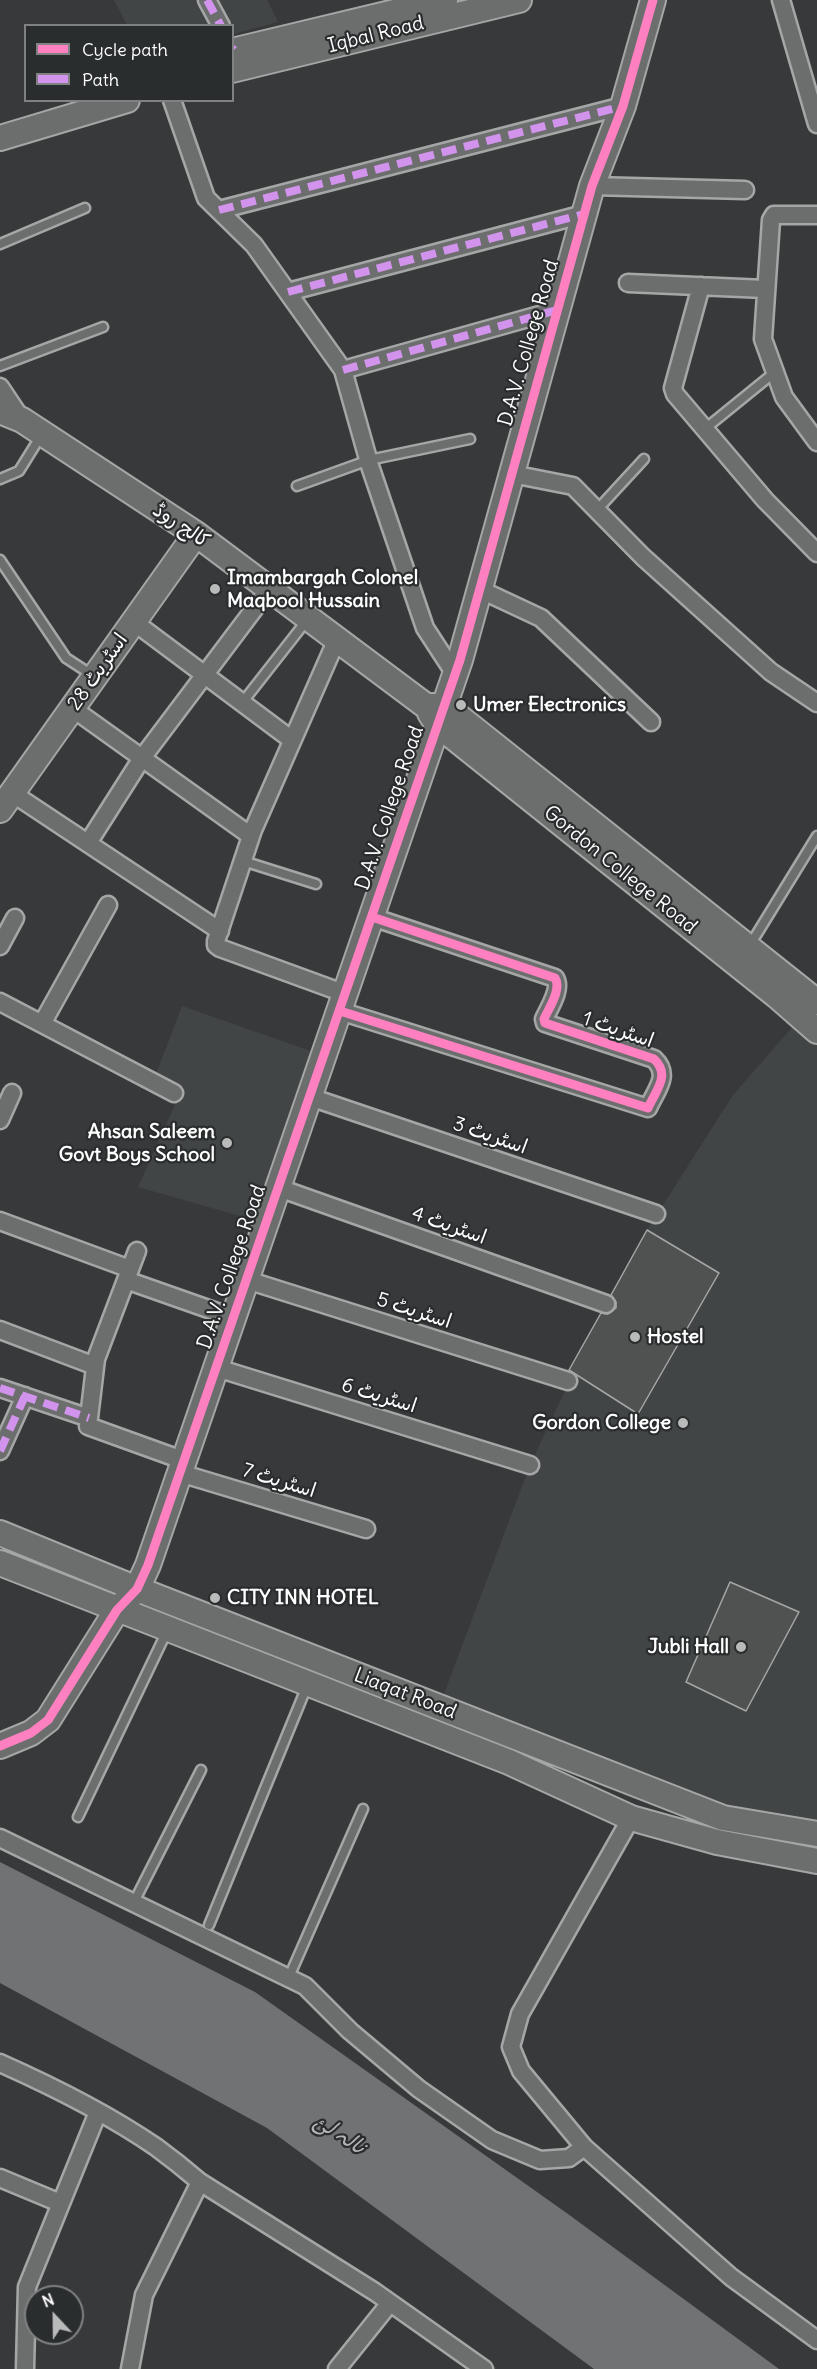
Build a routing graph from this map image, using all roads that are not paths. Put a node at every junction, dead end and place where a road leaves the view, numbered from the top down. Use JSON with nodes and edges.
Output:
{"nodes":[{"id":1,"x":207,"y":0,"type":"edge"},
{"id":2,"x":445,"y":0,"type":"edge"},
{"id":3,"x":519,"y":0,"type":"edge"},
{"id":4,"x":653,"y":0,"type":"edge"},
{"id":5,"x":781,"y":0,"type":"edge"},
{"id":6,"x":220,"y":24,"type":"edge"},
{"id":7,"x":234,"y":55,"type":"edge"},
{"id":8,"x":234,"y":55,"type":"edge"},
{"id":9,"x":66,"y":102,"type":"edge"},
{"id":10,"x":120,"y":102,"type":"edge"},
{"id":11,"x":173,"y":102,"type":"edge"},
{"id":12,"x":622,"y":106,"type":"junction"},
{"id":13,"x":0,"y":123,"type":"edge"},
{"id":14,"x":817,"y":124,"type":"edge"},
{"id":15,"x":0,"y":138,"type":"edge"},
{"id":16,"x":591,"y":186,"type":"junction"},
{"id":17,"x":746,"y":190,"type":"dead end"},
{"id":18,"x":85,"y":208,"type":"dead end"},
{"id":19,"x":219,"y":210,"type":"junction"},
{"id":20,"x":584,"y":214,"type":"junction"},
{"id":21,"x":817,"y":215,"type":"edge"},
{"id":22,"x":0,"y":244,"type":"edge"},
{"id":23,"x":628,"y":283,"type":"dead end"},
{"id":24,"x":701,"y":286,"type":"junction"},
{"id":25,"x":765,"y":289,"type":"junction"},
{"id":26,"x":288,"y":292,"type":"junction"},
{"id":27,"x":557,"y":310,"type":"junction"},
{"id":28,"x":103,"y":327,"type":"dead end"},
{"id":29,"x":0,"y":366,"type":"edge"},
{"id":30,"x":343,"y":370,"type":"junction"},
{"id":31,"x":775,"y":372,"type":"junction"},
{"id":32,"x":0,"y":387,"type":"edge"},
{"id":33,"x":0,"y":411,"type":"edge"},
{"id":34,"x":22,"y":420,"type":"junction"},
{"id":35,"x":706,"y":428,"type":"junction"},
{"id":36,"x":42,"y":433,"type":"junction"},
{"id":37,"x":470,"y":439,"type":"dead end"},
{"id":38,"x":817,"y":442,"type":"edge"},
{"id":39,"x":644,"y":459,"type":"dead end"},
{"id":40,"x":369,"y":460,"type":"junction"},
{"id":41,"x":512,"y":474,"type":"junction"},
{"id":42,"x":0,"y":478,"type":"edge"},
{"id":43,"x":297,"y":486,"type":"dead end"},
{"id":44,"x":597,"y":510,"type":"junction"},
{"id":45,"x":196,"y":534,"type":"junction"},
{"id":46,"x":817,"y":554,"type":"edge"},
{"id":47,"x":0,"y":560,"type":"edge"},
{"id":48,"x":270,"y":588,"type":"junction"},
{"id":49,"x":479,"y":589,"type":"junction"},
{"id":50,"x":309,"y":618,"type":"junction"},
{"id":51,"x":134,"y":622,"type":"junction"},
{"id":52,"x":337,"y":639,"type":"junction"},
{"id":53,"x":455,"y":674,"type":"junction"},
{"id":54,"x":205,"y":675,"type":"junction"},
{"id":55,"x":94,"y":677,"type":"junction"},
{"id":56,"x":242,"y":703,"type":"junction"},
{"id":57,"x":817,"y":703,"type":"edge"},
{"id":58,"x":72,"y":708,"type":"junction"},
{"id":59,"x":436,"y":712,"type":"junction"},
{"id":60,"x":651,"y":722,"type":"dead end"},
{"id":61,"x":292,"y":740,"type":"junction"},
{"id":62,"x":142,"y":758,"type":"junction"},
{"id":63,"x":6,"y":801,"type":"edge"},
{"id":64,"x":250,"y":836,"type":"junction"},
{"id":65,"x":817,"y":836,"type":"edge"},
{"id":66,"x":88,"y":843,"type":"junction"},
{"id":67,"x":243,"y":861,"type":"junction"},
{"id":68,"x":316,"y":884,"type":"dead end"},
{"id":69,"x":108,"y":905,"type":"dead end"},
{"id":70,"x":372,"y":917,"type":"junction"},
{"id":71,"x":220,"y":932,"type":"junction"},
{"id":72,"x":748,"y":948,"type":"junction"},
{"id":73,"x":0,"y":1002,"type":"edge"},
{"id":74,"x":817,"y":1002,"type":"edge"},
{"id":75,"x":343,"y":1003,"type":"junction"},
{"id":76,"x":43,"y":1022,"type":"junction"},
{"id":77,"x":817,"y":1031,"type":"edge"},
{"id":78,"x":12,"y":1093,"type":"dead end"},
{"id":79,"x":174,"y":1093,"type":"dead end"},
{"id":80,"x":310,"y":1097,"type":"junction"},
{"id":81,"x":0,"y":1120,"type":"edge"},
{"id":82,"x":279,"y":1188,"type":"junction"},
{"id":83,"x":656,"y":1214,"type":"dead end"},
{"id":84,"x":0,"y":1221,"type":"edge"},
{"id":85,"x":137,"y":1251,"type":"dead end"},
{"id":86,"x":128,"y":1275,"type":"junction"},
{"id":87,"x":247,"y":1280,"type":"junction"},
{"id":88,"x":606,"y":1304,"type":"dead end"},
{"id":89,"x":234,"y":1318,"type":"junction"},
{"id":90,"x":0,"y":1330,"type":"edge"},
{"id":91,"x":95,"y":1366,"type":"junction"},
{"id":92,"x":217,"y":1368,"type":"junction"},
{"id":93,"x":568,"y":1381,"type":"dead end"},
{"id":94,"x":0,"y":1388,"type":"edge"},
{"id":95,"x":24,"y":1396,"type":"junction"},
{"id":96,"x":88,"y":1418,"type":"junction"},
{"id":97,"x":0,"y":1451,"type":"edge"},
{"id":98,"x":530,"y":1465,"type":"dead end"},
{"id":99,"x":182,"y":1467,"type":"junction"},
{"id":100,"x":366,"y":1529,"type":"dead end"},
{"id":101,"x":0,"y":1533,"type":"edge"},
{"id":102,"x":0,"y":1563,"type":"edge"},
{"id":103,"x":137,"y":1589,"type":"junction"},
{"id":104,"x":117,"y":1610,"type":"junction"},
{"id":105,"x":168,"y":1629,"type":"junction"},
{"id":106,"x":309,"y":1682,"type":"junction"},
{"id":107,"x":0,"y":1746,"type":"edge"},
{"id":108,"x":201,"y":1770,"type":"dead end"},
{"id":109,"x":363,"y":1809,"type":"dead end"},
{"id":110,"x":78,"y":1817,"type":"dead end"},
{"id":111,"x":631,"y":1818,"type":"junction"},
{"id":112,"x":817,"y":1834,"type":"edge"},
{"id":113,"x":0,"y":1838,"type":"edge"},
{"id":114,"x":817,"y":1861,"type":"edge"},
{"id":115,"x":134,"y":1902,"type":"junction"},
{"id":116,"x":209,"y":1924,"type":"dead end"},
{"id":117,"x":289,"y":1977,"type":"junction"},
{"id":118,"x":0,"y":2063,"type":"edge"},
{"id":119,"x":99,"y":2112,"type":"junction"},
{"id":120,"x":584,"y":2147,"type":"junction"},
{"id":121,"x":0,"y":2178,"type":"edge"},
{"id":122,"x":200,"y":2182,"type":"junction"},
{"id":123,"x":60,"y":2203,"type":"junction"},
{"id":124,"x":390,"y":2303,"type":"junction"},
{"id":125,"x":817,"y":2340,"type":"edge"},
{"id":126,"x":25,"y":2369,"type":"edge"},
{"id":127,"x":130,"y":2369,"type":"edge"},
{"id":128,"x":338,"y":2369,"type":"edge"},
{"id":129,"x":484,"y":2369,"type":"edge"}],
"edges":[{"from":1,"to":6,"type":"street"},
{"from":2,"to":7,"type":"street","name":"Iqbal Road"},
{"from":3,"to":8,"type":"street","name":"Iqbal Road"},
{"from":4,"to":12,"type":"street","name":"D.A.V. College Road"},
{"from":5,"to":14,"type":"street"},
{"from":9,"to":13,"type":"street"},
{"from":10,"to":15,"type":"street"},
{"from":11,"to":19,"type":"street"},
{"from":12,"to":16,"type":"street","name":"D.A.V. College Road"},
{"from":12,"to":19,"type":"street"},
{"from":16,"to":17,"type":"street"},
{"from":16,"to":20,"type":"street","name":"D.A.V. College Road"},
{"from":18,"to":22,"type":"lane"},
{"from":19,"to":26,"type":"street"},
{"from":20,"to":26,"type":"street"},
{"from":20,"to":27,"type":"street","name":"D.A.V. College Road"},
{"from":21,"to":25,"type":"street"},
{"from":23,"to":24,"type":"street"},
{"from":24,"to":25,"type":"street"},
{"from":24,"to":35,"type":"street"},
{"from":25,"to":31,"type":"street"},
{"from":26,"to":30,"type":"street"},
{"from":27,"to":30,"type":"street"},
{"from":27,"to":41,"type":"street","name":"D.A.V. College Road"},
{"from":28,"to":29,"type":"lane"},
{"from":30,"to":40,"type":"street"},
{"from":31,"to":35,"type":"lane"},
{"from":31,"to":38,"type":"street"},
{"from":32,"to":34,"type":"street"},
{"from":33,"to":34,"type":"street","name":"کالج روڈ"},
{"from":34,"to":36,"type":"street","name":"کالج روڈ"},
{"from":35,"to":46,"type":"street"},
{"from":36,"to":42,"type":"lane"},
{"from":36,"to":45,"type":"street","name":"کالج روڈ"},
{"from":37,"to":40,"type":"lane"},
{"from":39,"to":44,"type":"lane"},
{"from":40,"to":43,"type":"lane"},
{"from":40,"to":53,"type":"street"},
{"from":41,"to":44,"type":"street"},
{"from":41,"to":49,"type":"street","name":"D.A.V. College Road"},
{"from":44,"to":57,"type":"street"},
{"from":45,"to":48,"type":"street","name":"کالج روڈ"},
{"from":45,"to":51,"type":"street","name":"اسٹریٹ 28"},
{"from":47,"to":55,"type":"lane"},
{"from":48,"to":50,"type":"street","name":"کالج روڈ"},
{"from":48,"to":54,"type":"street"},
{"from":49,"to":53,"type":"street","name":"D.A.V. College Road"},
{"from":49,"to":60,"type":"street"},
{"from":50,"to":52,"type":"street","name":"کالج روڈ"},
{"from":50,"to":56,"type":"lane"},
{"from":51,"to":54,"type":"street"},
{"from":51,"to":55,"type":"street","name":"اسٹریٹ 28"},
{"from":52,"to":59,"type":"street","name":"کالج روڈ"},
{"from":52,"to":61,"type":"street"},
{"from":53,"to":59,"type":"street","name":"D.A.V. College Road"},
{"from":54,"to":56,"type":"street"},
{"from":54,"to":62,"type":"street"},
{"from":55,"to":58,"type":"street","name":"اسٹریٹ 28"},
{"from":56,"to":61,"type":"street"},
{"from":58,"to":62,"type":"street"},
{"from":58,"to":63,"type":"street","name":"اسٹریٹ 28"},
{"from":59,"to":70,"type":"street","name":"D.A.V. College Road"},
{"from":59,"to":72,"type":"street","name":"Gordon College Road"},
{"from":59,"to":77,"type":"street","name":"Gordon College Road"},
{"from":61,"to":64,"type":"street"},
{"from":62,"to":64,"type":"street"},
{"from":62,"to":66,"type":"street"},
{"from":63,"to":66,"type":"street"},
{"from":64,"to":67,"type":"street"},
{"from":65,"to":72,"type":"lane"},
{"from":66,"to":71,"type":"street"},
{"from":67,"to":68,"type":"lane"},
{"from":67,"to":71,"type":"street"},
{"from":69,"to":76,"type":"street"},
{"from":70,"to":75,"type":"street","name":"D.A.V. College Road"},
{"from":70,"to":75,"type":"street","name":"اسٹریٹ 1"},
{"from":71,"to":75,"type":"street"},
{"from":72,"to":74,"type":"street","name":"Gordon College Road"},
{"from":73,"to":76,"type":"street"},
{"from":75,"to":80,"type":"street","name":"D.A.V. College Road"},
{"from":76,"to":79,"type":"street"},
{"from":78,"to":81,"type":"street"},
{"from":80,"to":82,"type":"street","name":"D.A.V. College Road"},
{"from":80,"to":83,"type":"street","name":"اسٹریٹ 3"},
{"from":82,"to":87,"type":"street","name":"D.A.V. College Road"},
{"from":82,"to":88,"type":"street","name":"اسٹریٹ 4"},
{"from":84,"to":86,"type":"street"},
{"from":85,"to":86,"type":"street"},
{"from":86,"to":89,"type":"street"},
{"from":86,"to":91,"type":"street"},
{"from":87,"to":89,"type":"street","name":"D.A.V. College Road"},
{"from":87,"to":93,"type":"street","name":"اسٹریٹ 5"},
{"from":89,"to":92,"type":"street","name":"D.A.V. College Road"},
{"from":90,"to":91,"type":"street"},
{"from":91,"to":96,"type":"street"},
{"from":92,"to":98,"type":"street","name":"اسٹریٹ 6"},
{"from":92,"to":99,"type":"street","name":"D.A.V. College Road"},
{"from":94,"to":95,"type":"street"},
{"from":95,"to":96,"type":"street"},
{"from":95,"to":97,"type":"street"},
{"from":96,"to":99,"type":"street","name":"اسٹریٹ 7"},
{"from":99,"to":100,"type":"street","name":"اسٹریٹ 7"},
{"from":99,"to":103,"type":"street","name":"D.A.V. College Road"},
{"from":101,"to":103,"type":"street","name":"Liaqat Road"},
{"from":102,"to":104,"type":"street","name":"Liaqat Road"},
{"from":103,"to":104,"type":"street","name":"D.A.V. College Road"},
{"from":103,"to":112,"type":"street","name":"Liaqat Road"},
{"from":104,"to":105,"type":"street","name":"Liaqat Road"},
{"from":104,"to":107,"type":"street","name":"D.A.V. College Road"},
{"from":105,"to":106,"type":"street","name":"Liaqat Road"},
{"from":105,"to":110,"type":"lane"},
{"from":106,"to":111,"type":"street","name":"Liaqat Road"},
{"from":106,"to":116,"type":"lane"},
{"from":108,"to":115,"type":"lane"},
{"from":109,"to":117,"type":"lane"},
{"from":111,"to":114,"type":"street","name":"Liaqat Road"},
{"from":111,"to":120,"type":"street"},
{"from":113,"to":115,"type":"street"},
{"from":115,"to":117,"type":"street"},
{"from":117,"to":120,"type":"street"},
{"from":118,"to":119,"type":"street"},
{"from":119,"to":122,"type":"street"},
{"from":119,"to":123,"type":"street"},
{"from":120,"to":125,"type":"street"},
{"from":121,"to":123,"type":"street"},
{"from":122,"to":124,"type":"street"},
{"from":122,"to":127,"type":"street"},
{"from":123,"to":126,"type":"street"},
{"from":124,"to":128,"type":"street"},
{"from":124,"to":129,"type":"street"}]}
